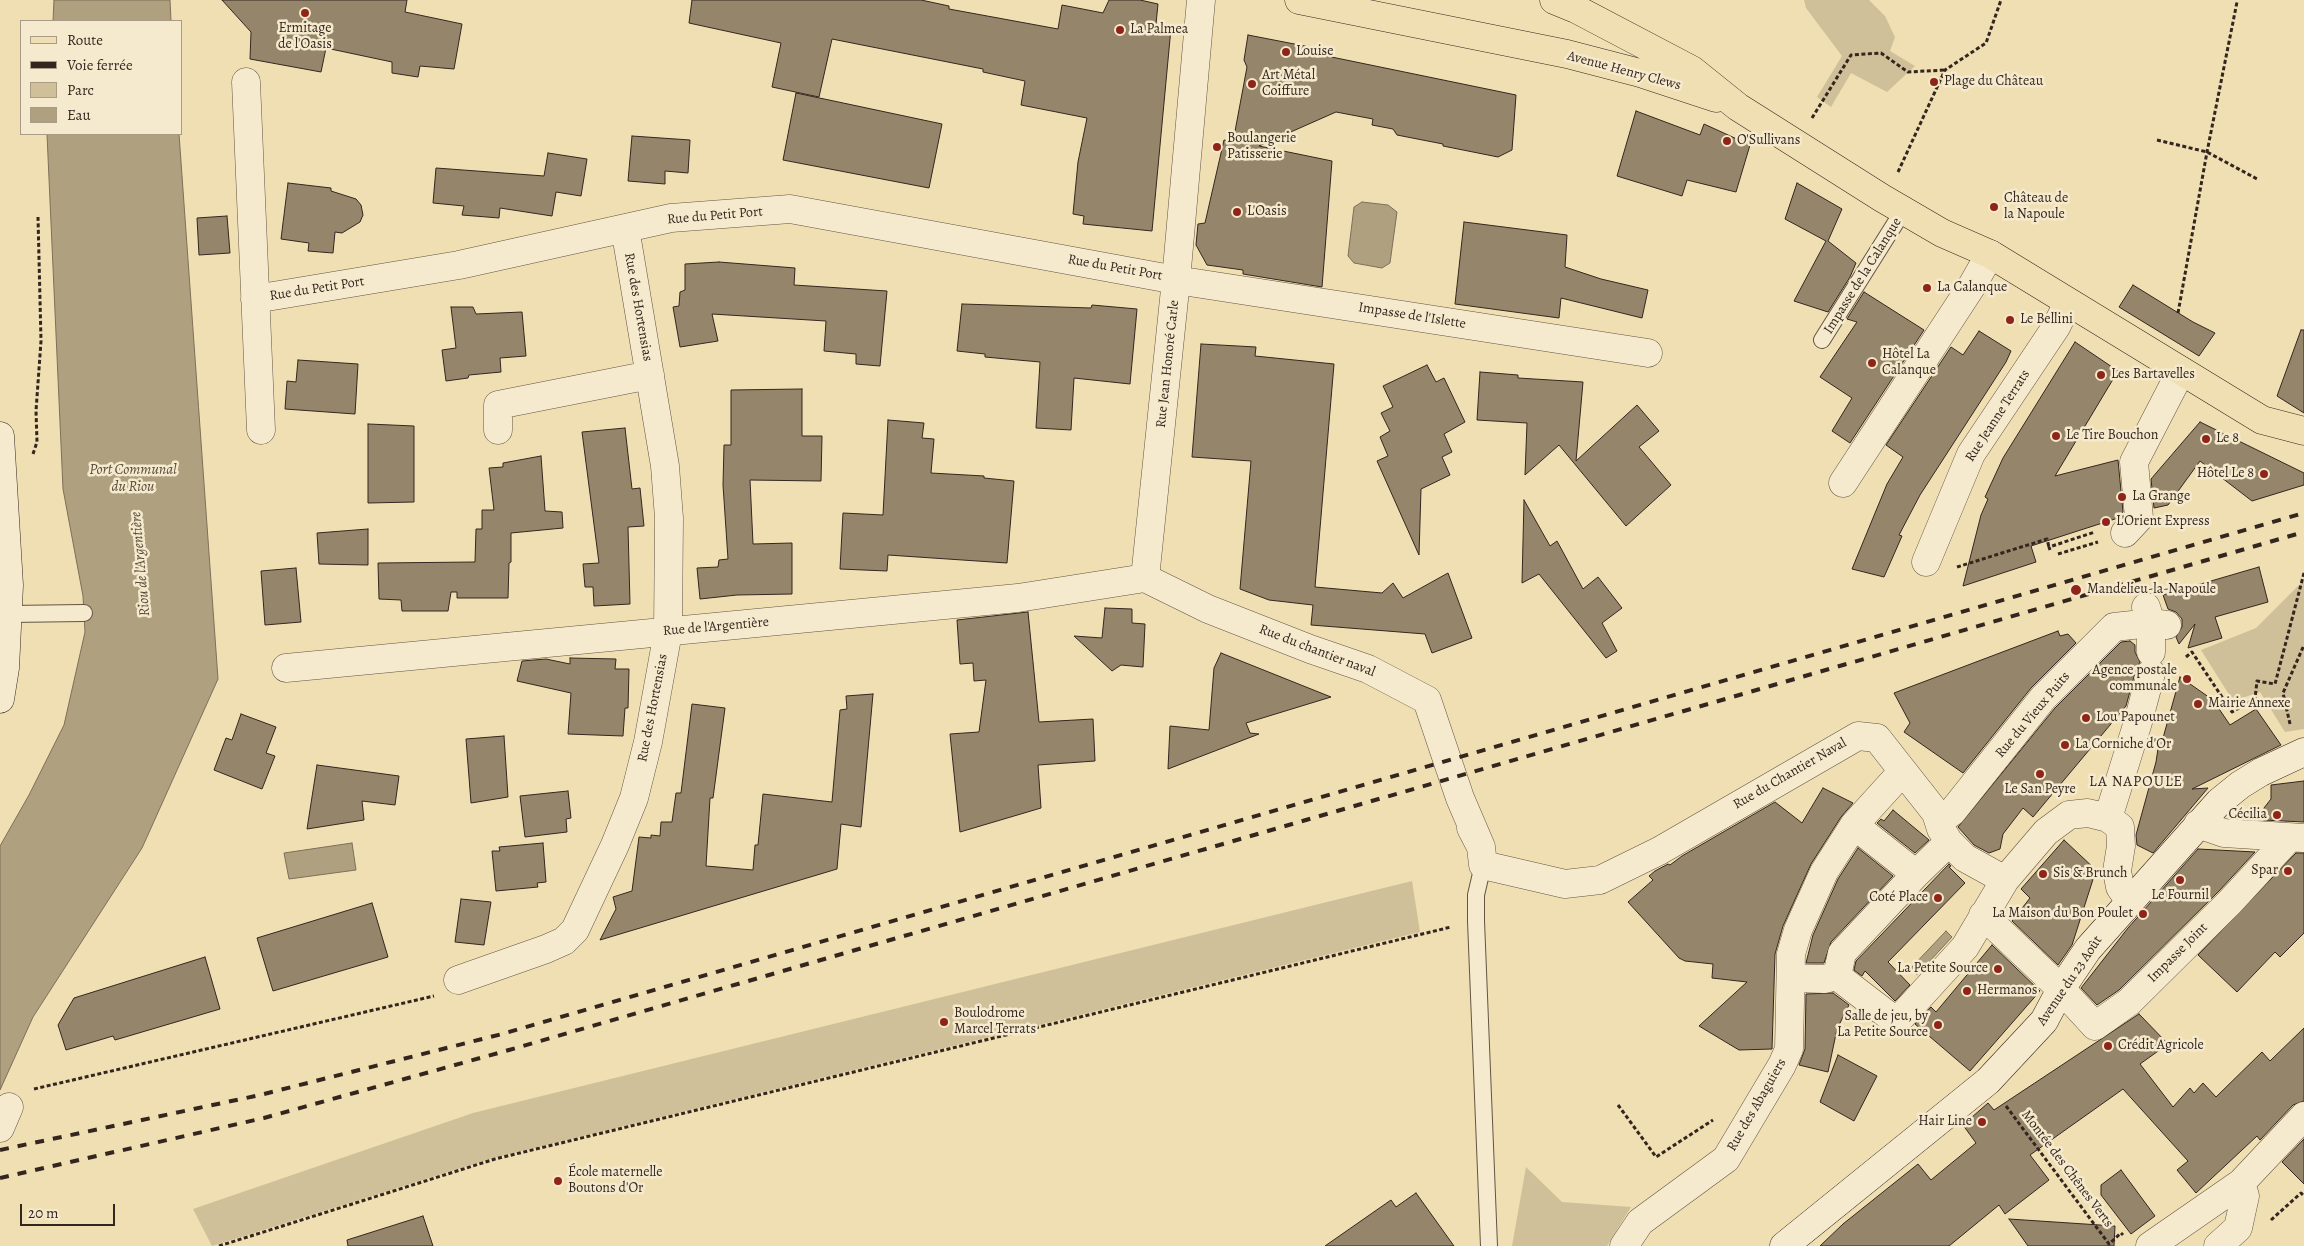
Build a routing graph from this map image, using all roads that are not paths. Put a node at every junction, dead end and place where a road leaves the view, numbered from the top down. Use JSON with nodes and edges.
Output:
{"nodes":[{"id":1,"x":1201,"y":0,"type":"edge"},
{"id":2,"x":1299,"y":0,"type":"edge"},
{"id":3,"x":1554,"y":0,"type":"edge"},
{"id":4,"x":246,"y":82,"type":"dead end"},
{"id":5,"x":1738,"y":107,"type":"junction"},
{"id":6,"x":1893,"y":205,"type":"junction"},
{"id":7,"x":625,"y":228,"type":"junction"},
{"id":8,"x":1990,"y":254,"type":"junction"},
{"id":9,"x":1176,"y":280,"type":"junction"},
{"id":10,"x":255,"y":299,"type":"junction"},
{"id":11,"x":2068,"y":303,"type":"junction"},
{"id":12,"x":1822,"y":340,"type":"dead end"},
{"id":13,"x":1648,"y":352,"type":"dead end"},
{"id":14,"x":2181,"y":371,"type":"junction"},
{"id":15,"x":650,"y":375,"type":"junction"},
{"id":16,"x":261,"y":430,"type":"dead end"},
{"id":17,"x":498,"y":430,"type":"dead end"},
{"id":18,"x":2304,"y":431,"type":"edge"},
{"id":19,"x":0,"y":436,"type":"edge"},
{"id":20,"x":1842,"y":483,"type":"dead end"},
{"id":21,"x":2132,"y":526,"type":"road end"},
{"id":22,"x":1926,"y":562,"type":"dead end"},
{"id":23,"x":1145,"y":578,"type":"junction"},
{"id":24,"x":84,"y":613,"type":"dead end"},
{"id":25,"x":8,"y":621,"type":"junction"},
{"id":26,"x":668,"y":632,"type":"junction"},
{"id":27,"x":286,"y":668,"type":"dead end"},
{"id":28,"x":0,"y":699,"type":"edge"},
{"id":29,"x":2304,"y":752,"type":"edge"},
{"id":30,"x":1904,"y":771,"type":"junction"},
{"id":31,"x":2108,"y":818,"type":"junction"},
{"id":32,"x":2198,"y":824,"type":"junction"},
{"id":33,"x":1854,"y":825,"type":"junction"},
{"id":34,"x":1944,"y":831,"type":"junction"},
{"id":35,"x":2297,"y":838,"type":"edge"},
{"id":36,"x":1478,"y":847,"type":"junction"},
{"id":37,"x":1916,"y":874,"type":"junction"},
{"id":38,"x":2005,"y":880,"type":"junction"},
{"id":39,"x":2130,"y":901,"type":"junction"},
{"id":40,"x":1983,"y":915,"type":"junction"},
{"id":41,"x":1837,"y":976,"type":"junction"},
{"id":42,"x":1791,"y":978,"type":"junction"},
{"id":43,"x":458,"y":980,"type":"road end"},
{"id":44,"x":2060,"y":989,"type":"junction"},
{"id":45,"x":2304,"y":1116,"type":"edge"},
{"id":46,"x":2241,"y":1182,"type":"junction"},
{"id":47,"x":2138,"y":1242,"type":"edge"},
{"id":48,"x":1490,"y":1246,"type":"edge"},
{"id":49,"x":1624,"y":1246,"type":"edge"},
{"id":50,"x":1784,"y":1246,"type":"edge"},
{"id":51,"x":2218,"y":1246,"type":"edge"}],
"edges":[{"from":1,"to":9,"type":"street","name":"Rue Jean Honoré Carle"},
{"from":2,"to":5,"type":"main road","name":"Avenue Henry Clews"},
{"from":3,"to":5,"type":"main road","name":"Avenue Henry Clews"},
{"from":4,"to":10,"type":"street"},
{"from":5,"to":6,"type":"main road"},
{"from":6,"to":8,"type":"main road"},
{"from":6,"to":12,"type":"lane","name":"Impasse de la Calanque"},
{"from":7,"to":9,"type":"street","name":"Rue du Petit Port"},
{"from":7,"to":10,"type":"street","name":"Rue du Petit Port"},
{"from":7,"to":15,"type":"street","name":"Rue des Hortensias"},
{"from":8,"to":11,"type":"main road"},
{"from":8,"to":20,"type":"street"},
{"from":9,"to":13,"type":"street","name":"Impasse de l'Islette"},
{"from":9,"to":23,"type":"street","name":"Rue Jean Honoré Carle"},
{"from":10,"to":16,"type":"street"},
{"from":11,"to":14,"type":"main road"},
{"from":11,"to":22,"type":"street","name":"Rue Jeanne Terrats"},
{"from":14,"to":18,"type":"main road"},
{"from":14,"to":21,"type":"street"},
{"from":15,"to":17,"type":"street"},
{"from":15,"to":26,"type":"street","name":"Rue des Hortensias"},
{"from":19,"to":25,"type":"street"},
{"from":23,"to":26,"type":"street","name":"Rue de l'Argentière"},
{"from":23,"to":36,"type":"street","name":"Rue du chantier naval"},
{"from":24,"to":25,"type":"lane"},
{"from":25,"to":28,"type":"street"},
{"from":26,"to":27,"type":"street","name":"Rue de l'Argentière"},
{"from":26,"to":43,"type":"street","name":"Rue des Hortensias"},
{"from":29,"to":32,"type":"street","name":"Avenue du 23 Août"},
{"from":30,"to":33,"type":"street","name":"Rue des Abaguiers"},
{"from":30,"to":34,"type":"street","name":"Rue du Chantier Naval"},
{"from":30,"to":36,"type":"street","name":"Rue du Chantier Naval"},
{"from":31,"to":34,"type":"street","name":"Rue du Vieux Puits"},
{"from":31,"to":38,"type":"street"},
{"from":31,"to":39,"type":"street"},
{"from":32,"to":35,"type":"street"},
{"from":32,"to":39,"type":"street","name":"Avenue du 23 Août"},
{"from":33,"to":37,"type":"street"},
{"from":33,"to":42,"type":"street","name":"Rue des Abaguiers"},
{"from":34,"to":37,"type":"street","name":"Rue du Vieux Puits"},
{"from":34,"to":38,"type":"street","name":"Rue du Chantier Naval"},
{"from":35,"to":44,"type":"street","name":"Impasse Joint"},
{"from":36,"to":48,"type":"lane"},
{"from":37,"to":41,"type":"street","name":"Rue du Vieux Puits"},
{"from":38,"to":40,"type":"street"},
{"from":39,"to":44,"type":"street","name":"Avenue du 23 Août"},
{"from":40,"to":41,"type":"street"},
{"from":40,"to":44,"type":"street"},
{"from":41,"to":42,"type":"street"},
{"from":42,"to":49,"type":"street","name":"Rue des Abaguiers"},
{"from":44,"to":50,"type":"street","name":"Avenue du 23 Août"},
{"from":45,"to":46,"type":"street"},
{"from":46,"to":47,"type":"street"},
{"from":46,"to":51,"type":"street"}]}
